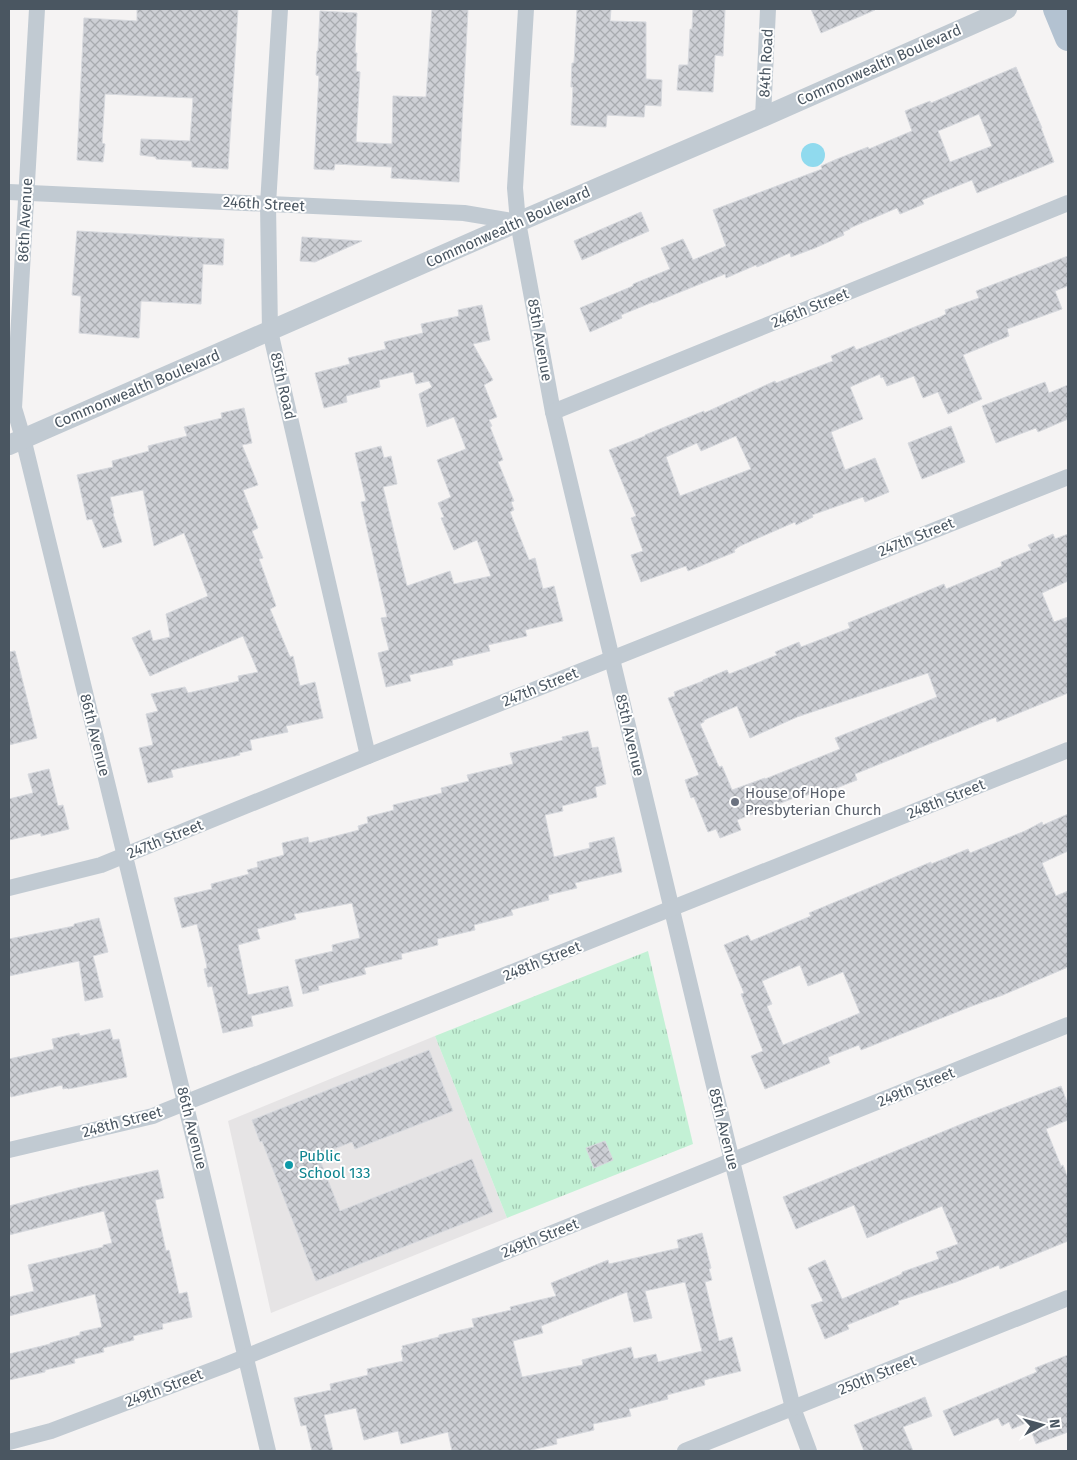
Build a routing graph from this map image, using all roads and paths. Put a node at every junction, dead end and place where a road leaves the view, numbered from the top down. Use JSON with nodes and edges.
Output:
{"nodes":[{"id":1,"x":36,"y":9,"type":"edge"},
{"id":2,"x":280,"y":9,"type":"edge"},
{"id":3,"x":526,"y":9,"type":"edge"},
{"id":4,"x":768,"y":9,"type":"edge"},
{"id":5,"x":1007,"y":9,"type":"edge"},
{"id":6,"x":1056,"y":9,"type":"edge"},
{"id":7,"x":1068,"y":38,"type":"edge"},
{"id":8,"x":763,"y":116,"type":"junction"},
{"id":9,"x":9,"y":192,"type":"edge"},
{"id":10,"x":26,"y":193,"type":"junction"},
{"id":11,"x":1068,"y":203,"type":"edge"},
{"id":12,"x":268,"y":204,"type":"junction"},
{"id":13,"x":518,"y":222,"type":"junction"},
{"id":14,"x":270,"y":331,"type":"junction"},
{"id":15,"x":553,"y":412,"type":"junction"},
{"id":16,"x":16,"y":441,"type":"edge"},
{"id":17,"x":1068,"y":477,"type":"edge"},
{"id":18,"x":611,"y":659,"type":"junction"},
{"id":19,"x":1068,"y":750,"type":"edge"},
{"id":20,"x":368,"y":756,"type":"junction"},
{"id":21,"x":125,"y":856,"type":"junction"},
{"id":22,"x":9,"y":888,"type":"edge"},
{"id":23,"x":671,"y":909,"type":"junction"},
{"id":24,"x":1068,"y":1026,"type":"edge"},
{"id":25,"x":186,"y":1103,"type":"junction"},
{"id":26,"x":9,"y":1150,"type":"edge"},
{"id":27,"x":732,"y":1161,"type":"junction"},
{"id":28,"x":1068,"y":1298,"type":"edge"},
{"id":29,"x":246,"y":1356,"type":"junction"},
{"id":30,"x":793,"y":1408,"type":"junction"},
{"id":31,"x":9,"y":1442,"type":"edge"},
{"id":32,"x":268,"y":1451,"type":"edge"},
{"id":33,"x":685,"y":1451,"type":"edge"},
{"id":34,"x":809,"y":1451,"type":"edge"}],
"edges":[{"from":1,"to":10,"type":"street","name":"86th Avenue"},
{"from":2,"to":12,"type":"street","name":"85th Road"},
{"from":3,"to":13,"type":"street","name":"85th Avenue"},
{"from":4,"to":8,"type":"street","name":"84th Road"},
{"from":5,"to":8,"type":"street","name":"Commonwealth Boulevard"},
{"from":6,"to":7,"type":"main road"},
{"from":8,"to":13,"type":"street","name":"Commonwealth Boulevard"},
{"from":9,"to":10,"type":"street","name":"246th Street"},
{"from":10,"to":12,"type":"street","name":"246th Street"},
{"from":10,"to":16,"type":"street","name":"86th Avenue"},
{"from":11,"to":15,"type":"street","name":"246th Street"},
{"from":12,"to":13,"type":"street","name":"246th Street"},
{"from":12,"to":14,"type":"street","name":"85th Road"},
{"from":13,"to":14,"type":"street","name":"Commonwealth Boulevard"},
{"from":13,"to":15,"type":"street","name":"85th Avenue"},
{"from":14,"to":16,"type":"street","name":"Commonwealth Boulevard"},
{"from":14,"to":20,"type":"street","name":"85th Road"},
{"from":15,"to":18,"type":"street","name":"85th Avenue"},
{"from":16,"to":21,"type":"street","name":"86th Avenue"},
{"from":17,"to":18,"type":"street","name":"247th Street"},
{"from":18,"to":20,"type":"street","name":"247th Street"},
{"from":18,"to":23,"type":"street","name":"85th Avenue"},
{"from":19,"to":23,"type":"street","name":"248th Street"},
{"from":20,"to":21,"type":"street","name":"247th Street"},
{"from":21,"to":22,"type":"street","name":"247th Street"},
{"from":21,"to":25,"type":"street","name":"86th Avenue"},
{"from":23,"to":25,"type":"street","name":"248th Street"},
{"from":23,"to":27,"type":"street","name":"85th Avenue"},
{"from":24,"to":27,"type":"street","name":"249th Street"},
{"from":25,"to":26,"type":"street","name":"248th Street"},
{"from":25,"to":29,"type":"street","name":"86th Avenue"},
{"from":27,"to":29,"type":"street","name":"249th Street"},
{"from":27,"to":30,"type":"street","name":"85th Avenue"},
{"from":28,"to":30,"type":"street","name":"250th Street"},
{"from":29,"to":31,"type":"street","name":"249th Street"},
{"from":29,"to":32,"type":"street","name":"86th Avenue"},
{"from":30,"to":33,"type":"street","name":"250th Street"},
{"from":30,"to":34,"type":"street","name":"85th Avenue"}]}
